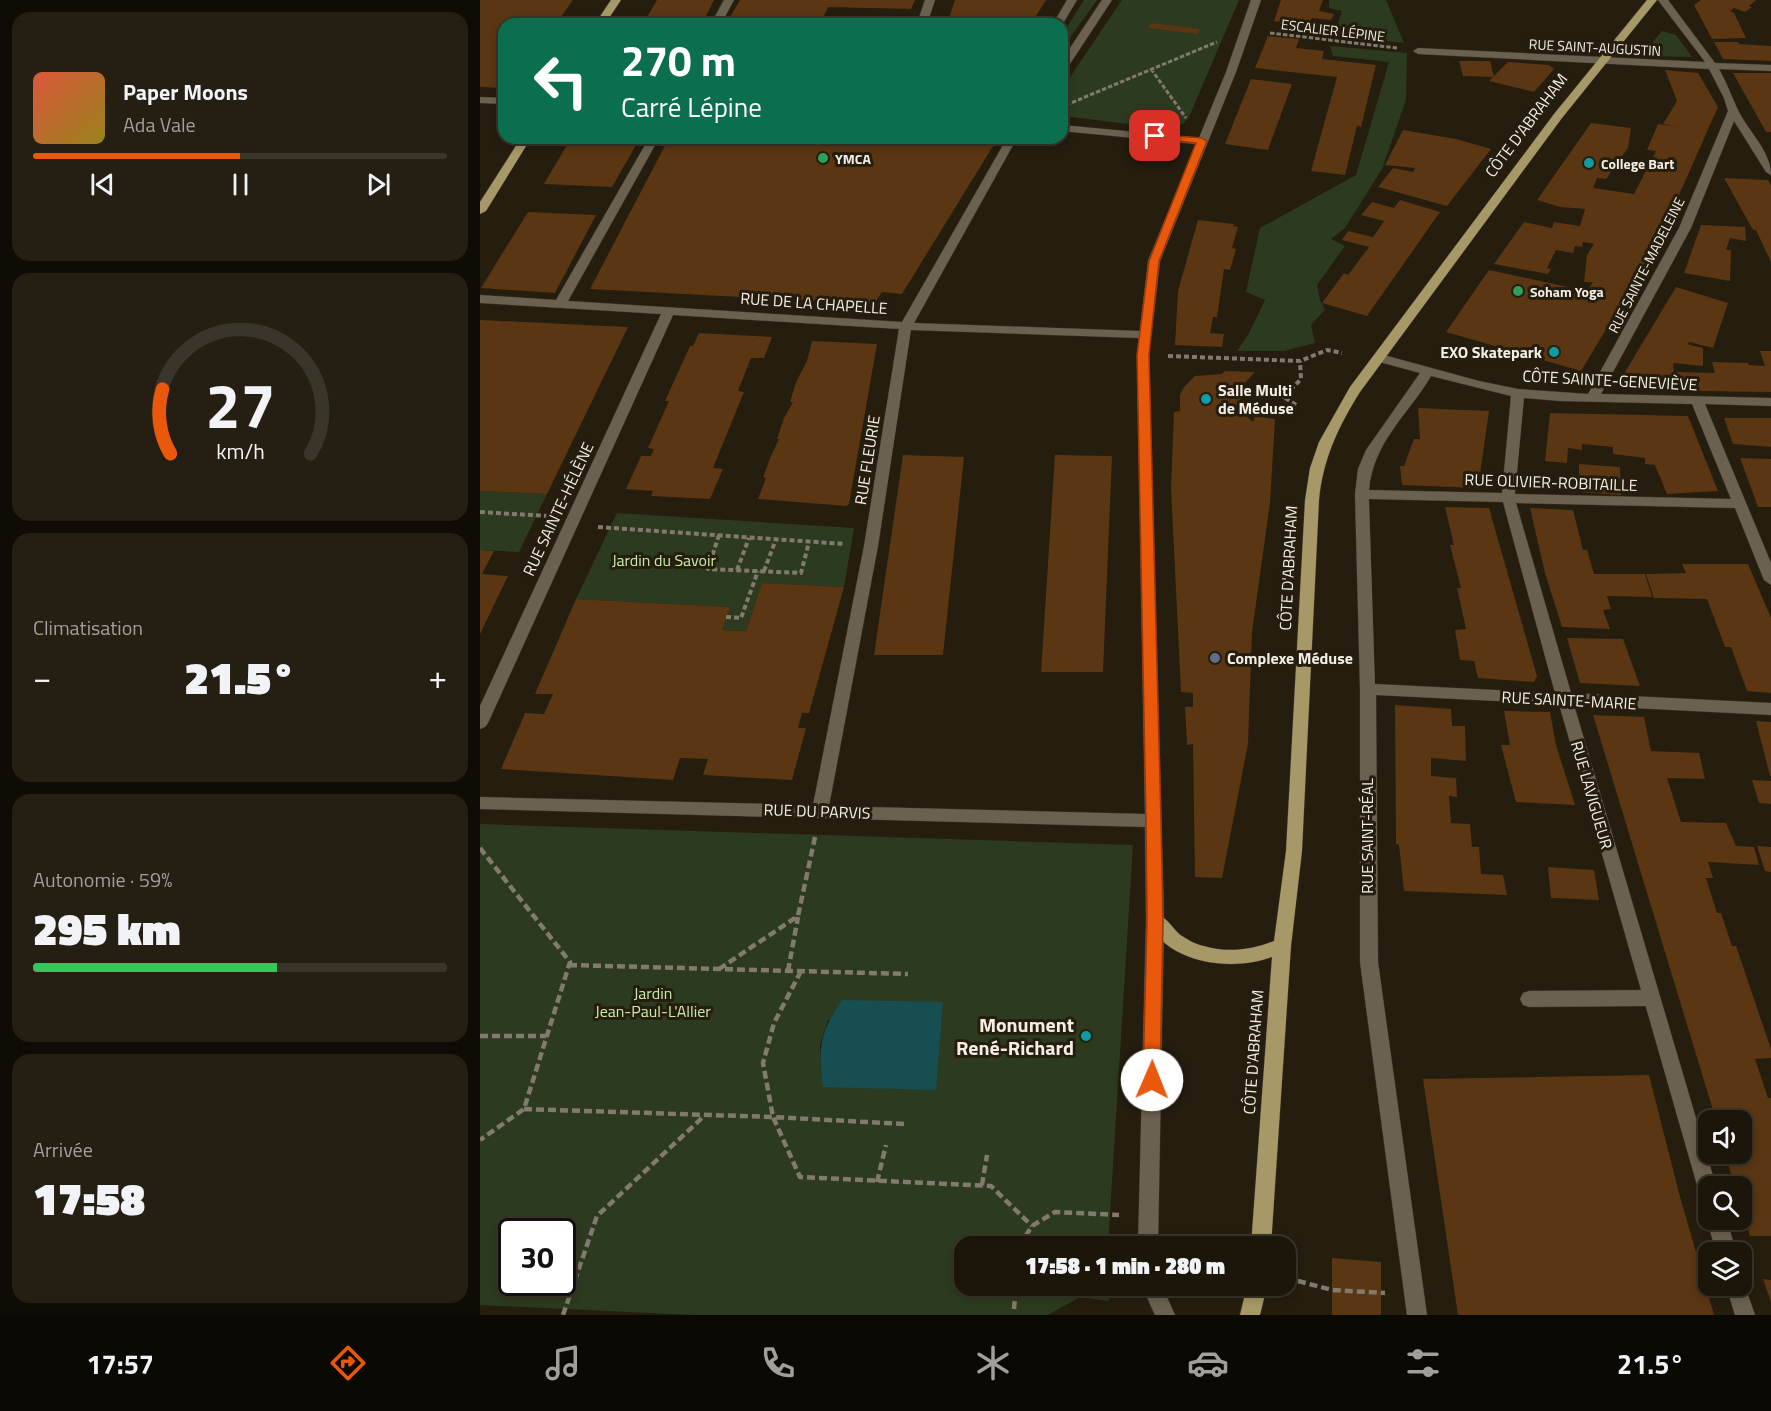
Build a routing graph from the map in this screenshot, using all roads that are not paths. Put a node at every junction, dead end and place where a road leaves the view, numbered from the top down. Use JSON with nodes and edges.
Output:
{"nodes":[{"id":1,"x":616,"y":0,"type":"edge"},
{"id":2,"x":729,"y":0,"type":"edge"},
{"id":3,"x":930,"y":0,"type":"edge"},
{"id":4,"x":1072,"y":0,"type":"edge"},
{"id":5,"x":1107,"y":0,"type":"edge"},
{"id":6,"x":1256,"y":0,"type":"edge"},
{"id":7,"x":1652,"y":0,"type":"edge"},
{"id":8,"x":1663,"y":0,"type":"edge"},
{"id":9,"x":604,"y":18,"type":"edge"},
{"id":10,"x":719,"y":18,"type":"edge"},
{"id":11,"x":924,"y":18,"type":"edge"},
{"id":12,"x":1062,"y":18,"type":"edge"},
{"id":13,"x":1418,"y":51,"type":"road end"},
{"id":14,"x":1068,"y":59,"type":"edge"},
{"id":15,"x":1602,"y":61,"type":"junction"},
{"id":16,"x":1711,"y":66,"type":"junction"},
{"id":17,"x":1771,"y":68,"type":"edge"},
{"id":18,"x":480,"y":100,"type":"edge"},
{"id":19,"x":498,"y":101,"type":"edge"},
{"id":20,"x":1734,"y":111,"type":"junction"},
{"id":21,"x":1068,"y":129,"type":"edge"},
{"id":22,"x":1202,"y":141,"type":"junction"},
{"id":23,"x":522,"y":144,"type":"edge"},
{"id":24,"x":651,"y":144,"type":"edge"},
{"id":25,"x":1009,"y":144,"type":"edge"},
{"id":26,"x":1771,"y":172,"type":"edge"},
{"id":27,"x":480,"y":211,"type":"edge"},
{"id":28,"x":480,"y":299,"type":"edge"},
{"id":29,"x":560,"y":304,"type":"junction"},
{"id":30,"x":669,"y":310,"type":"junction"},
{"id":31,"x":906,"y":326,"type":"junction"},
{"id":32,"x":1146,"y":335,"type":"junction"},
{"id":33,"x":1380,"y":358,"type":"junction"},
{"id":34,"x":1426,"y":372,"type":"junction"},
{"id":35,"x":1518,"y":393,"type":"junction"},
{"id":36,"x":1593,"y":397,"type":"junction"},
{"id":37,"x":1697,"y":401,"type":"junction"},
{"id":38,"x":1771,"y":402,"type":"edge"},
{"id":39,"x":1362,"y":494,"type":"junction"},
{"id":40,"x":1508,"y":497,"type":"junction"},
{"id":41,"x":1739,"y":504,"type":"junction"},
{"id":42,"x":1771,"y":580,"type":"edge"},
{"id":43,"x":1368,"y":688,"type":"junction"},
{"id":44,"x":1565,"y":700,"type":"junction"},
{"id":45,"x":1771,"y":709,"type":"edge"},
{"id":46,"x":480,"y":723,"type":"edge"},
{"id":47,"x":480,"y":803,"type":"edge"},
{"id":48,"x":820,"y":812,"type":"junction"},
{"id":49,"x":1154,"y":821,"type":"junction"},
{"id":50,"x":1155,"y":920,"type":"junction"},
{"id":51,"x":1282,"y":946,"type":"junction"},
{"id":52,"x":1651,"y":998,"type":"junction"},
{"id":53,"x":1529,"y":999,"type":"dead end"},
{"id":54,"x":1703,"y":1176,"type":"edge"},
{"id":55,"x":1148,"y":1236,"type":"edge"},
{"id":56,"x":1262,"y":1236,"type":"edge"},
{"id":57,"x":1156,"y":1296,"type":"edge"},
{"id":58,"x":1255,"y":1296,"type":"edge"},
{"id":59,"x":1739,"y":1296,"type":"edge"},
{"id":60,"x":1164,"y":1315,"type":"edge"},
{"id":61,"x":1250,"y":1315,"type":"edge"},
{"id":62,"x":1417,"y":1315,"type":"edge"},
{"id":63,"x":1745,"y":1315,"type":"edge"}],
"edges":[{"from":1,"to":9,"type":"main road"},
{"from":2,"to":10,"type":"street"},
{"from":3,"to":11,"type":"street"},
{"from":4,"to":12,"type":"street"},
{"from":5,"to":14,"type":"street"},
{"from":6,"to":22,"type":"street"},
{"from":7,"to":15,"type":"main road","name":"CÔTE D'ABRAHAM"},
{"from":8,"to":16,"type":"street"},
{"from":13,"to":15,"type":"street","name":"RUE SAINT-AUGUSTIN"},
{"from":15,"to":16,"type":"street","name":"RUE SAINT-AUGUSTIN"},
{"from":15,"to":33,"type":"main road","name":"CÔTE D'ABRAHAM"},
{"from":16,"to":17,"type":"street","name":"RUE SAINT-AUGUSTIN"},
{"from":16,"to":20,"type":"street"},
{"from":18,"to":19,"type":"street"},
{"from":20,"to":26,"type":"street"},
{"from":20,"to":36,"type":"street","name":"RUE SAINTE-MADELEINE"},
{"from":21,"to":22,"type":"street"},
{"from":22,"to":32,"type":"street"},
{"from":23,"to":27,"type":"main road"},
{"from":24,"to":29,"type":"street"},
{"from":25,"to":31,"type":"street","name":"RUE FLEURIE"},
{"from":28,"to":29,"type":"street","name":"RUE DE LA CHAPELLE"},
{"from":29,"to":30,"type":"street","name":"RUE DE LA CHAPELLE"},
{"from":30,"to":31,"type":"street","name":"RUE DE LA CHAPELLE"},
{"from":30,"to":46,"type":"street","name":"RUE SAINTE-HÉLÈNE"},
{"from":31,"to":32,"type":"street","name":"RUE DE LA CHAPELLE"},
{"from":31,"to":48,"type":"street","name":"RUE FLEURIE"},
{"from":32,"to":49,"type":"street"},
{"from":33,"to":34,"type":"street","name":"CÔTE SAINTE-GENEVIÈVE"},
{"from":33,"to":51,"type":"main road","name":"CÔTE D'ABRAHAM"},
{"from":34,"to":35,"type":"street","name":"CÔTE SAINTE-GENEVIÈVE"},
{"from":34,"to":39,"type":"street","name":"RUE SAINT-RÉAL"},
{"from":35,"to":36,"type":"street","name":"CÔTE SAINTE-GENEVIÈVE"},
{"from":35,"to":40,"type":"street","name":"RUE LAVIGUEUR"},
{"from":36,"to":37,"type":"street","name":"CÔTE SAINTE-GENEVIÈVE"},
{"from":37,"to":38,"type":"street","name":"CÔTE SAINTE-GENEVIÈVE"},
{"from":37,"to":41,"type":"street"},
{"from":39,"to":40,"type":"street","name":"RUE OLIVIER-ROBITAILLE"},
{"from":39,"to":43,"type":"street","name":"RUE SAINT-RÉAL"},
{"from":40,"to":41,"type":"street","name":"RUE OLIVIER-ROBITAILLE"},
{"from":40,"to":44,"type":"street","name":"RUE LAVIGUEUR"},
{"from":41,"to":42,"type":"street"},
{"from":43,"to":44,"type":"street","name":"RUE SAINTE-MARIE"},
{"from":43,"to":62,"type":"street","name":"RUE SAINT-RÉAL"},
{"from":44,"to":45,"type":"street","name":"RUE SAINTE-MARIE"},
{"from":44,"to":52,"type":"street","name":"RUE LAVIGUEUR"},
{"from":47,"to":48,"type":"street","name":"RUE DU PARVIS"},
{"from":48,"to":49,"type":"street","name":"RUE DU PARVIS"},
{"from":49,"to":50,"type":"street"},
{"from":50,"to":51,"type":"main road"},
{"from":50,"to":55,"type":"street"},
{"from":51,"to":56,"type":"main road","name":"CÔTE D'ABRAHAM"},
{"from":52,"to":53,"type":"street"},
{"from":52,"to":54,"type":"street","name":"RUE LAVIGUEUR"},
{"from":57,"to":60,"type":"street"},
{"from":58,"to":61,"type":"main road"},
{"from":59,"to":63,"type":"street"}]}
